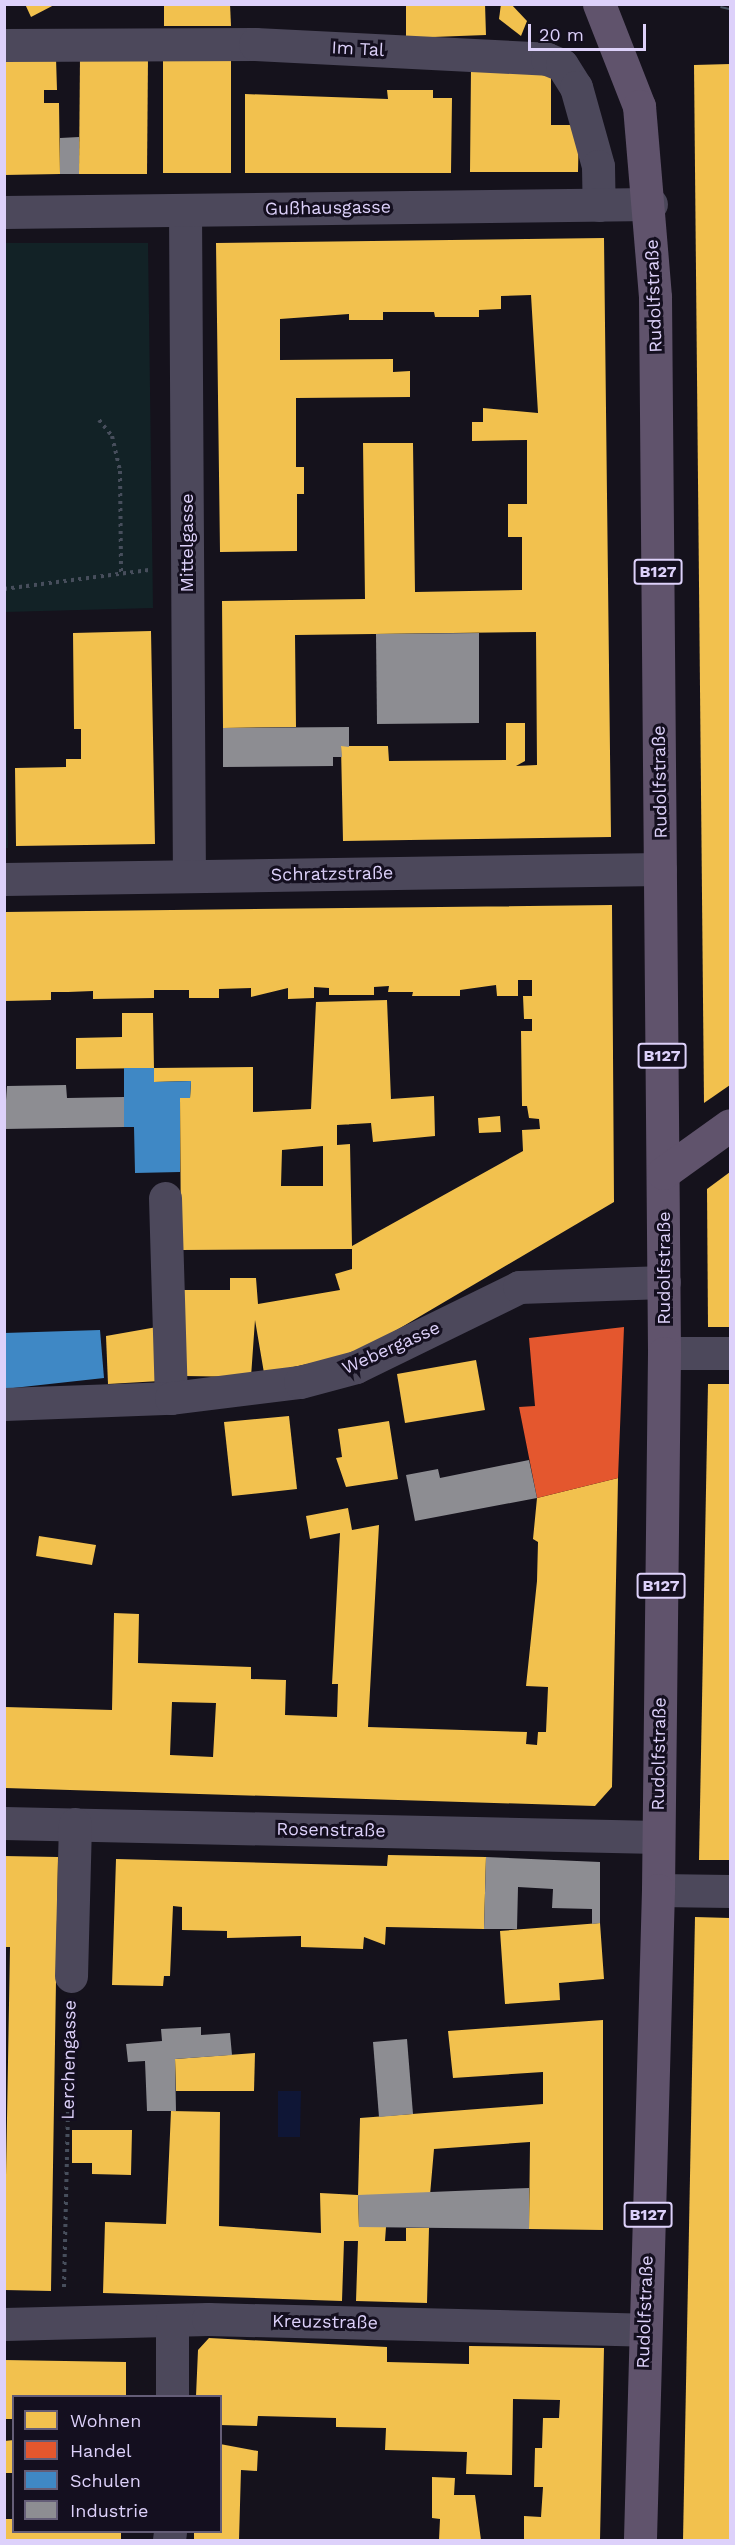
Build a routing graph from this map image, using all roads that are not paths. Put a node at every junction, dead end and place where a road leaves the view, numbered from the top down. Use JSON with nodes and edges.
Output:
{"nodes":[{"id":1,"x":599,"y":4,"type":"edge"},
{"id":2,"x":4,"y":45,"type":"edge"},
{"id":3,"x":651,"y":204,"type":"junction"},
{"id":4,"x":599,"y":205,"type":"junction"},
{"id":5,"x":185,"y":210,"type":"junction"},
{"id":6,"x":4,"y":212,"type":"edge"},
{"id":7,"x":660,"y":869,"type":"junction"},
{"id":8,"x":189,"y":876,"type":"junction"},
{"id":9,"x":4,"y":879,"type":"edge"},
{"id":10,"x":730,"y":1125,"type":"edge"},
{"id":11,"x":663,"y":1173,"type":"junction"},
{"id":12,"x":165,"y":1197,"type":"dead end"},
{"id":13,"x":664,"y":1282,"type":"junction"},
{"id":14,"x":664,"y":1353,"type":"junction"},
{"id":15,"x":730,"y":1353,"type":"edge"},
{"id":16,"x":171,"y":1398,"type":"junction"},
{"id":17,"x":4,"y":1404,"type":"edge"},
{"id":18,"x":4,"y":1823,"type":"edge"},
{"id":19,"x":75,"y":1824,"type":"junction"},
{"id":20,"x":658,"y":1837,"type":"junction"},
{"id":21,"x":658,"y":1890,"type":"junction"},
{"id":22,"x":730,"y":1891,"type":"edge"},
{"id":23,"x":71,"y":1976,"type":"road end"},
{"id":24,"x":172,"y":2320,"type":"junction"},
{"id":25,"x":4,"y":2324,"type":"edge"},
{"id":26,"x":645,"y":2330,"type":"junction"},
{"id":27,"x":172,"y":2395,"type":"edge"},
{"id":28,"x":640,"y":2541,"type":"edge"}],
"edges":[{"from":1,"to":3,"type":"main road","name":"Rudolfstraße","number":"B127"},
{"from":2,"to":4,"type":"street","name":"Im Tal"},
{"from":3,"to":4,"type":"street","name":"Gußhausgasse"},
{"from":3,"to":7,"type":"main road","name":"Rudolfstraße","number":"B127"},
{"from":4,"to":5,"type":"street","name":"Gußhausgasse"},
{"from":5,"to":6,"type":"street","name":"Gußhausgasse"},
{"from":5,"to":8,"type":"street","name":"Mittelgasse"},
{"from":7,"to":8,"type":"street","name":"Schratzstraße"},
{"from":7,"to":11,"type":"main road","name":"Rudolfstraße","number":"B127"},
{"from":8,"to":9,"type":"street","name":"Schratzstraße"},
{"from":10,"to":11,"type":"main road"},
{"from":11,"to":13,"type":"main road","name":"Rudolfstraße","number":"B127"},
{"from":12,"to":16,"type":"street"},
{"from":13,"to":14,"type":"main road","name":"Rudolfstraße","number":"B127"},
{"from":13,"to":16,"type":"street","name":"Webergasse"},
{"from":14,"to":15,"type":"street"},
{"from":14,"to":20,"type":"main road","name":"Rudolfstraße","number":"B127"},
{"from":16,"to":17,"type":"street","name":"Webergasse"},
{"from":18,"to":19,"type":"street","name":"Rosenstraße"},
{"from":19,"to":20,"type":"street","name":"Rosenstraße"},
{"from":19,"to":23,"type":"street","name":"Lerchengasse"},
{"from":20,"to":21,"type":"main road","name":"Rudolfstraße","number":"B127"},
{"from":21,"to":22,"type":"street"},
{"from":21,"to":26,"type":"main road","name":"Rudolfstraße","number":"B127"},
{"from":24,"to":25,"type":"street","name":"Kreuzstraße"},
{"from":24,"to":26,"type":"street","name":"Kreuzstraße"},
{"from":24,"to":27,"type":"street"},
{"from":26,"to":28,"type":"main road","name":"Rudolfstraße","number":"B127"}]}
